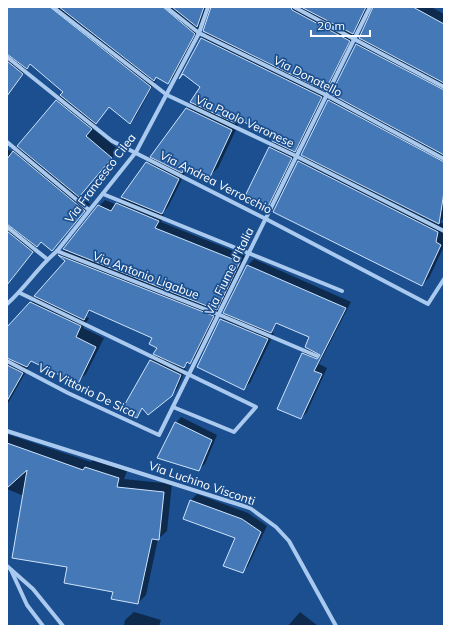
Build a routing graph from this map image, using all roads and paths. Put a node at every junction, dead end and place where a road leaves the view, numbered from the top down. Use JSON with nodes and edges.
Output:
{"nodes":[{"id":1,"x":53,"y":7,"type":"edge"},
{"id":2,"x":166,"y":7,"type":"edge"},
{"id":3,"x":208,"y":7,"type":"edge"},
{"id":4,"x":294,"y":7,"type":"edge"},
{"id":5,"x":370,"y":7,"type":"edge"},
{"id":6,"x":199,"y":33,"type":"junction"},
{"id":7,"x":354,"y":38,"type":"junction"},
{"id":8,"x":7,"y":57,"type":"edge"},
{"id":9,"x":444,"y":87,"type":"edge"},
{"id":10,"x":167,"y":95,"type":"junction"},
{"id":11,"x":326,"y":95,"type":"junction"},
{"id":12,"x":7,"y":142,"type":"edge"},
{"id":13,"x":136,"y":152,"type":"junction"},
{"id":14,"x":296,"y":156,"type":"junction"},
{"id":15,"x":444,"y":159,"type":"edge"},
{"id":16,"x":103,"y":194,"type":"junction"},
{"id":17,"x":89,"y":210,"type":"junction"},
{"id":18,"x":266,"y":218,"type":"junction"},
{"id":19,"x":7,"y":227,"type":"edge"},
{"id":20,"x":444,"y":231,"type":"edge"},
{"id":21,"x":56,"y":251,"type":"junction"},
{"id":22,"x":249,"y":252,"type":"junction"},
{"id":23,"x":48,"y":259,"type":"junction"},
{"id":24,"x":444,"y":279,"type":"edge"},
{"id":25,"x":342,"y":291,"type":"dead end"},
{"id":26,"x":20,"y":292,"type":"junction"},
{"id":27,"x":7,"y":304,"type":"edge"},
{"id":28,"x":220,"y":315,"type":"junction"},
{"id":29,"x":317,"y":356,"type":"dead end"},
{"id":30,"x":7,"y":361,"type":"edge"},
{"id":31,"x":190,"y":374,"type":"junction"},
{"id":32,"x":173,"y":407,"type":"junction"},
{"id":33,"x":7,"y":430,"type":"edge"},
{"id":34,"x":159,"y":435,"type":"joint"},
{"id":35,"x":8,"y":567,"type":"edge"},
{"id":36,"x":43,"y":626,"type":"edge"},
{"id":37,"x":63,"y":626,"type":"edge"},
{"id":38,"x":336,"y":626,"type":"edge"}],
"edges":[{"from":1,"to":10,"type":"street","name":"Via Paolo Veronese"},
{"from":2,"to":6,"type":"street","name":"Via Donatello"},
{"from":3,"to":6,"type":"street","name":"Via Francesco Cilea"},
{"from":4,"to":7,"type":"street"},
{"from":5,"to":7,"type":"street","name":"Via Fiume d'Italia"},
{"from":6,"to":10,"type":"street","name":"Via Francesco Cilea"},
{"from":6,"to":11,"type":"street","name":"Via Donatello"},
{"from":7,"to":9,"type":"street"},
{"from":7,"to":11,"type":"street","name":"Via Fiume d'Italia"},
{"from":8,"to":13,"type":"street","name":"Via Andrea Verrocchio"},
{"from":10,"to":13,"type":"street","name":"Via Francesco Cilea"},
{"from":10,"to":14,"type":"street","name":"Via Paolo Veronese"},
{"from":11,"to":14,"type":"street","name":"Via Fiume d'Italia"},
{"from":11,"to":15,"type":"street","name":"Via Donatello"},
{"from":12,"to":17,"type":"street"},
{"from":13,"to":16,"type":"street","name":"Via Francesco Cilea"},
{"from":13,"to":18,"type":"street","name":"Via Andrea Verrocchio"},
{"from":14,"to":18,"type":"street","name":"Via Fiume d'Italia"},
{"from":14,"to":20,"type":"street","name":"Via Paolo Veronese"},
{"from":16,"to":17,"type":"street","name":"Via Francesco Cilea"},
{"from":16,"to":22,"type":"street"},
{"from":17,"to":21,"type":"street","name":"Via Francesco Cilea"},
{"from":18,"to":22,"type":"street","name":"Via Fiume d'Italia"},
{"from":18,"to":24,"type":"street","name":"Via Andrea Verrocchio"},
{"from":19,"to":23,"type":"street"},
{"from":21,"to":23,"type":"street","name":"Via Francesco Cilea"},
{"from":21,"to":28,"type":"street","name":"Via Antonio Ligabue"},
{"from":22,"to":25,"type":"street"},
{"from":22,"to":28,"type":"street","name":"Via Fiume d'Italia"},
{"from":23,"to":26,"type":"street","name":"Via Francesco Cilea"},
{"from":26,"to":27,"type":"street","name":"Via Francesco Cilea"},
{"from":26,"to":31,"type":"street"},
{"from":28,"to":29,"type":"street","name":"Via Antonio Ligabue"},
{"from":28,"to":31,"type":"street","name":"Via Fiume d'Italia"},
{"from":30,"to":34,"type":"street","name":"Via Vittorio De Sica"},
{"from":31,"to":32,"type":"street","name":"Via Fiume d'Italia"},
{"from":31,"to":32,"type":"street"},
{"from":32,"to":34,"type":"street","name":"Via Fiume d'Italia"},
{"from":33,"to":38,"type":"street","name":"Via Luchino Visconti"},
{"from":35,"to":36,"type":"street"},
{"from":35,"to":37,"type":"street"}]}
